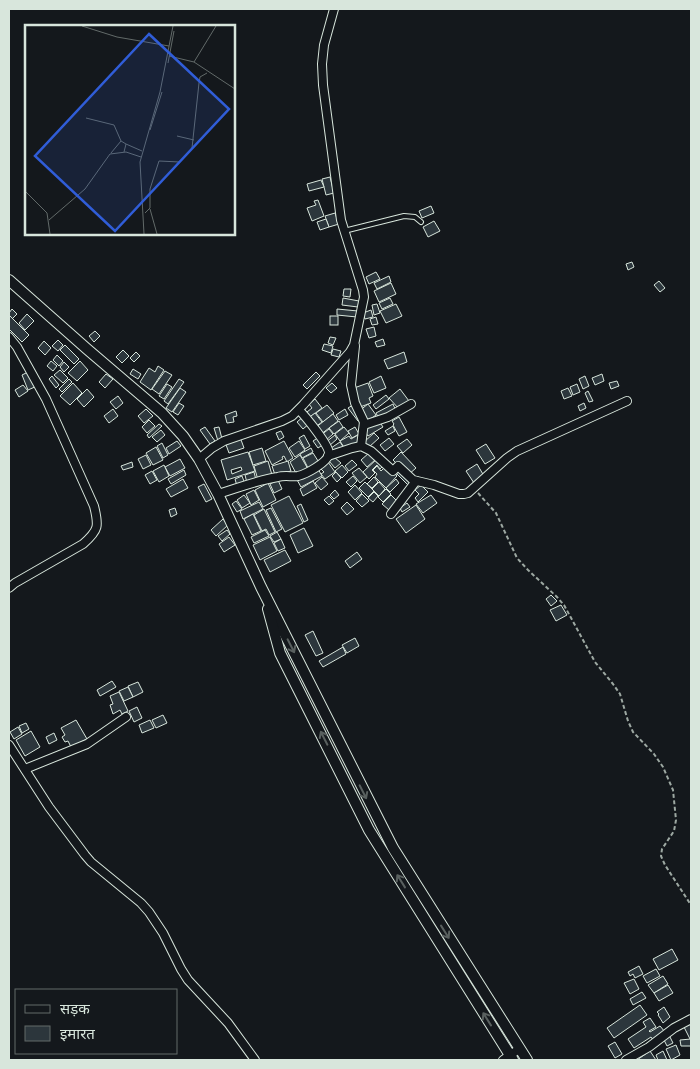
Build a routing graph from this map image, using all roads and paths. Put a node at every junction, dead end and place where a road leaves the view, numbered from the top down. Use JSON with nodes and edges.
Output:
{"nodes":[{"id":1,"x":334,"y":9,"type":"edge"},
{"id":2,"x":422,"y":222,"type":"dead end"},
{"id":3,"x":344,"y":231,"type":"junction"},
{"id":4,"x":9,"y":280,"type":"edge"},
{"id":5,"x":9,"y":337,"type":"edge"},
{"id":6,"x":356,"y":338,"type":"junction"},
{"id":7,"x":627,"y":401,"type":"dead end"},
{"id":8,"x":411,"y":404,"type":"dead end"},
{"id":9,"x":299,"y":410,"type":"junction"},
{"id":10,"x":364,"y":425,"type":"junction"},
{"id":11,"x":361,"y":446,"type":"junction"},
{"id":12,"x":328,"y":456,"type":"junction"},
{"id":13,"x":199,"y":459,"type":"junction"},
{"id":14,"x":416,"y":481,"type":"junction"},
{"id":15,"x":473,"y":488,"type":"junction"},
{"id":16,"x":218,"y":494,"type":"junction"},
{"id":17,"x":391,"y":514,"type":"dead end"},
{"id":18,"x":262,"y":587,"type":"junction"},
{"id":19,"x":9,"y":588,"type":"edge"},
{"id":20,"x":126,"y":716,"type":"dead end"},
{"id":21,"x":9,"y":745,"type":"edge"},
{"id":22,"x":25,"y":769,"type":"junction"},
{"id":23,"x":691,"y":905,"type":"edge"},
{"id":24,"x":691,"y":1019,"type":"edge"},
{"id":25,"x":520,"y":1049,"type":"junction"},
{"id":26,"x":508,"y":1059,"type":"edge"},
{"id":27,"x":255,"y":1060,"type":"edge"},
{"id":28,"x":527,"y":1060,"type":"edge"},
{"id":29,"x":626,"y":1060,"type":"edge"}],
"edges":[{"from":1,"to":3,"type":"street"},
{"from":2,"to":3,"type":"lane"},
{"from":3,"to":6,"type":"street"},
{"from":4,"to":13,"type":"street"},
{"from":5,"to":19,"type":"street"},
{"from":6,"to":9,"type":"street"},
{"from":6,"to":10,"type":"street"},
{"from":7,"to":15,"type":"street"},
{"from":8,"to":10,"type":"street"},
{"from":9,"to":12,"type":"street"},
{"from":9,"to":13,"type":"street"},
{"from":10,"to":11,"type":"street"},
{"from":11,"to":12,"type":"street"},
{"from":11,"to":14,"type":"street"},
{"from":12,"to":16,"type":"street"},
{"from":13,"to":16,"type":"street"},
{"from":14,"to":15,"type":"street"},
{"from":14,"to":17,"type":"street"},
{"from":15,"to":23,"type":"path"},
{"from":16,"to":18,"type":"street"},
{"from":18,"to":25,"type":"street","one_way":true},
{"from":26,"to":18,"type":"street","one_way":true},
{"from":20,"to":22,"type":"street"},
{"from":21,"to":22,"type":"street"},
{"from":22,"to":27,"type":"street"},
{"from":24,"to":29,"type":"street"},
{"from":25,"to":26,"type":"street"},
{"from":25,"to":28,"type":"street"}]}
